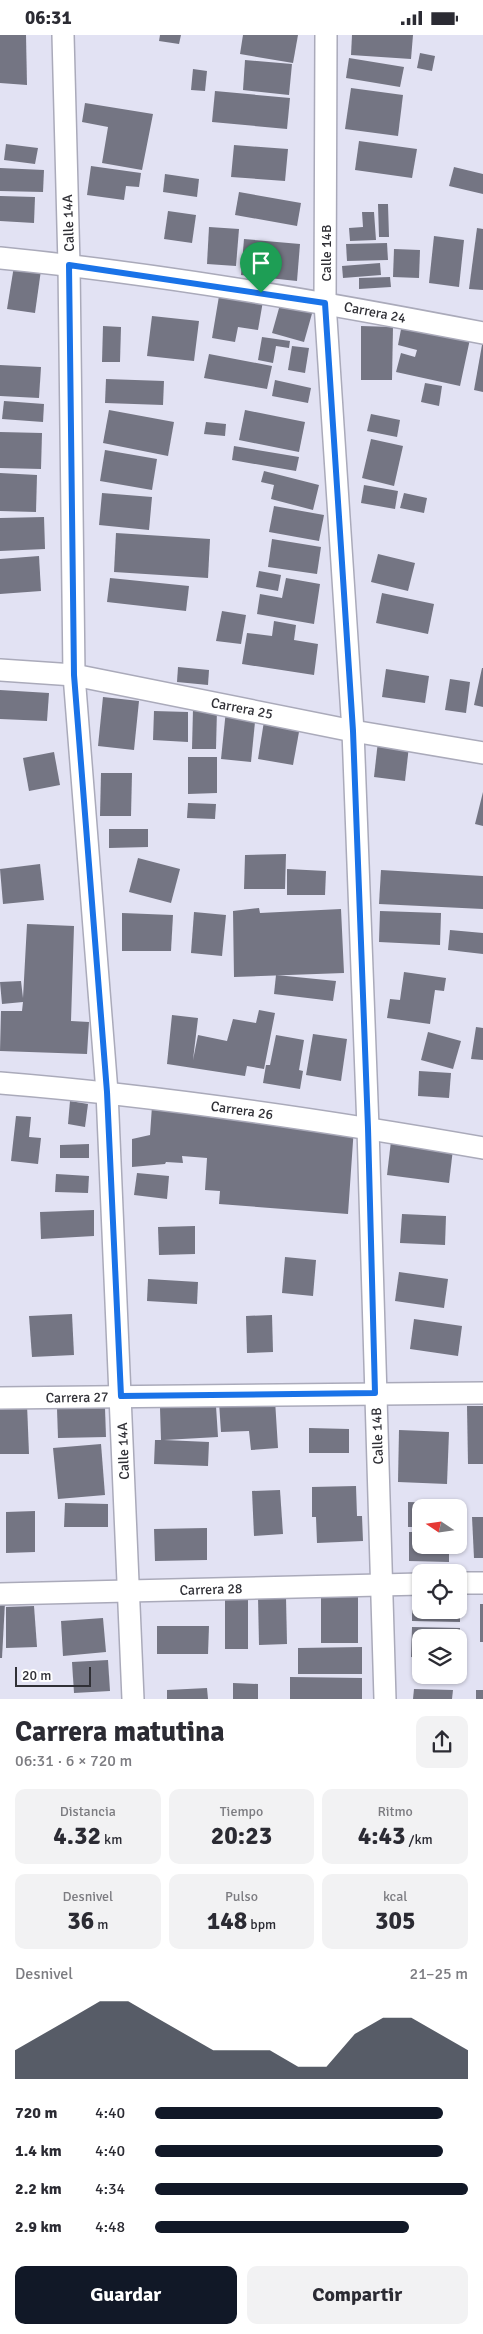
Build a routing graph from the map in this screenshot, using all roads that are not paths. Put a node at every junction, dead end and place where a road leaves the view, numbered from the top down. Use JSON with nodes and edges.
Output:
{"nodes":[{"id":1,"x":63,"y":35,"type":"edge"},
{"id":2,"x":326,"y":35,"type":"edge"},
{"id":3,"x":0,"y":258,"type":"edge"},
{"id":4,"x":69,"y":265,"type":"junction"},
{"id":5,"x":325,"y":303,"type":"junction"},
{"id":6,"x":483,"y":333,"type":"edge"},
{"id":7,"x":0,"y":670,"type":"edge"},
{"id":8,"x":74,"y":675,"type":"junction"},
{"id":9,"x":353,"y":731,"type":"junction"},
{"id":10,"x":483,"y":753,"type":"edge"},
{"id":11,"x":0,"y":1083,"type":"edge"},
{"id":12,"x":107,"y":1092,"type":"junction"},
{"id":13,"x":368,"y":1128,"type":"junction"},
{"id":14,"x":483,"y":1148,"type":"edge"},
{"id":15,"x":375,"y":1393,"type":"junction"},
{"id":16,"x":483,"y":1393,"type":"edge"},
{"id":17,"x":121,"y":1396,"type":"junction"},
{"id":18,"x":0,"y":1398,"type":"edge"},
{"id":19,"x":467,"y":1583,"type":"edge"},
{"id":20,"x":483,"y":1583,"type":"edge"},
{"id":21,"x":381,"y":1584,"type":"junction"},
{"id":22,"x":412,"y":1584,"type":"edge"},
{"id":23,"x":127,"y":1591,"type":"junction"},
{"id":24,"x":0,"y":1594,"type":"edge"},
{"id":25,"x":132,"y":1699,"type":"edge"},
{"id":26,"x":385,"y":1699,"type":"edge"}],
"edges":[{"from":1,"to":4,"type":"street","name":"Calle 14A"},
{"from":2,"to":5,"type":"street","name":"Calle 14B"},
{"from":3,"to":4,"type":"street","name":"Carrera 24"},
{"from":4,"to":5,"type":"street","name":"Carrera 24"},
{"from":4,"to":8,"type":"street","name":"Calle 14A"},
{"from":5,"to":6,"type":"street","name":"Carrera 24"},
{"from":5,"to":9,"type":"street","name":"Calle 14B"},
{"from":7,"to":8,"type":"street","name":"Carrera 25"},
{"from":8,"to":9,"type":"street","name":"Carrera 25"},
{"from":8,"to":12,"type":"street","name":"Calle 14A"},
{"from":9,"to":10,"type":"street","name":"Carrera 25"},
{"from":9,"to":13,"type":"street","name":"Calle 14B"},
{"from":11,"to":12,"type":"street","name":"Carrera 26"},
{"from":12,"to":13,"type":"street","name":"Carrera 26"},
{"from":12,"to":17,"type":"street","name":"Calle 14A"},
{"from":13,"to":14,"type":"street","name":"Carrera 26"},
{"from":13,"to":15,"type":"street","name":"Calle 14B"},
{"from":15,"to":16,"type":"street","name":"Carrera 27"},
{"from":15,"to":17,"type":"street","name":"Carrera 27"},
{"from":15,"to":21,"type":"street","name":"Calle 14B"},
{"from":17,"to":18,"type":"street","name":"Carrera 27"},
{"from":17,"to":23,"type":"street","name":"Calle 14A"},
{"from":19,"to":20,"type":"street"},
{"from":21,"to":22,"type":"street","name":"Carrera 28"},
{"from":21,"to":23,"type":"street","name":"Carrera 28"},
{"from":21,"to":26,"type":"street","name":"Calle 14B"},
{"from":23,"to":24,"type":"street","name":"Carrera 28"},
{"from":23,"to":25,"type":"street","name":"Calle 14A"}]}
